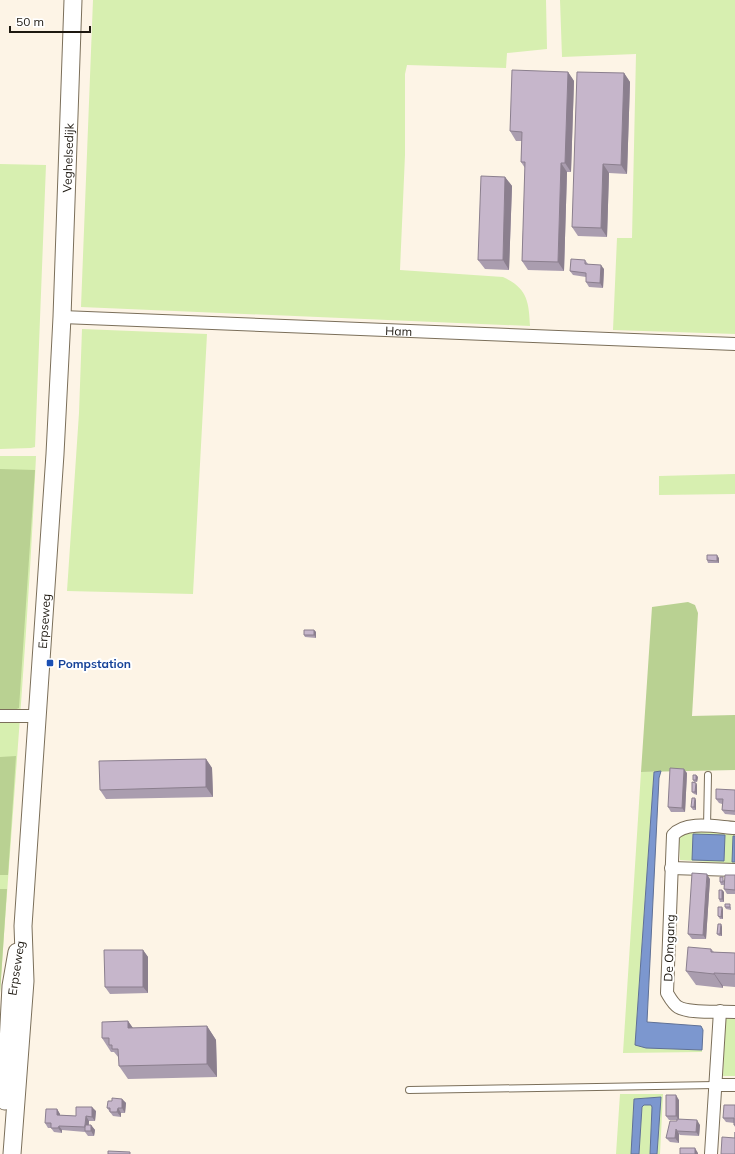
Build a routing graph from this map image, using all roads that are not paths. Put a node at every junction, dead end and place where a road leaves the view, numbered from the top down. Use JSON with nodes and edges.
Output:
{"nodes":[{"id":1,"x":73,"y":0,"type":"edge"},
{"id":2,"x":62,"y":317,"type":"junction"},
{"id":3,"x":735,"y":344,"type":"edge"},
{"id":4,"x":0,"y":716,"type":"edge"},
{"id":5,"x":37,"y":716,"type":"junction"},
{"id":6,"x":708,"y":775,"type":"dead end"},
{"id":7,"x":707,"y":827,"type":"junction"},
{"id":8,"x":735,"y":828,"type":"edge"},
{"id":9,"x":671,"y":868,"type":"junction"},
{"id":10,"x":735,"y":870,"type":"edge"},
{"id":11,"x":23,"y":926,"type":"junction"},
{"id":12,"x":720,"y":1011,"type":"junction"},
{"id":13,"x":735,"y":1012,"type":"edge"},
{"id":14,"x":715,"y":1085,"type":"junction"},
{"id":15,"x":735,"y":1085,"type":"edge"},
{"id":16,"x":409,"y":1090,"type":"dead end"},
{"id":17,"x":2,"y":1154,"type":"edge"},
{"id":18,"x":12,"y":1154,"type":"edge"},
{"id":19,"x":711,"y":1154,"type":"edge"}],
"edges":[{"from":1,"to":2,"type":"main road","name":"Veghelsedijk"},
{"from":2,"to":3,"type":"street","name":"Ham"},
{"from":2,"to":5,"type":"main road","name":"Erpseweg"},
{"from":4,"to":5,"type":"street"},
{"from":5,"to":11,"type":"main road","name":"Erpseweg"},
{"from":6,"to":7,"type":"lane"},
{"from":7,"to":8,"type":"street","name":"De Omgang"},
{"from":7,"to":9,"type":"street","name":"De Omgang"},
{"from":9,"to":10,"type":"street"},
{"from":9,"to":12,"type":"street","name":"De Omgang"},
{"from":11,"to":17,"type":"main road","name":"Erpseweg"},
{"from":11,"to":18,"type":"main road","name":"Erpseweg"},
{"from":12,"to":13,"type":"street","name":"De Omgang"},
{"from":12,"to":14,"type":"street"},
{"from":14,"to":15,"type":"street"},
{"from":14,"to":16,"type":"lane"},
{"from":14,"to":19,"type":"street"}]}
